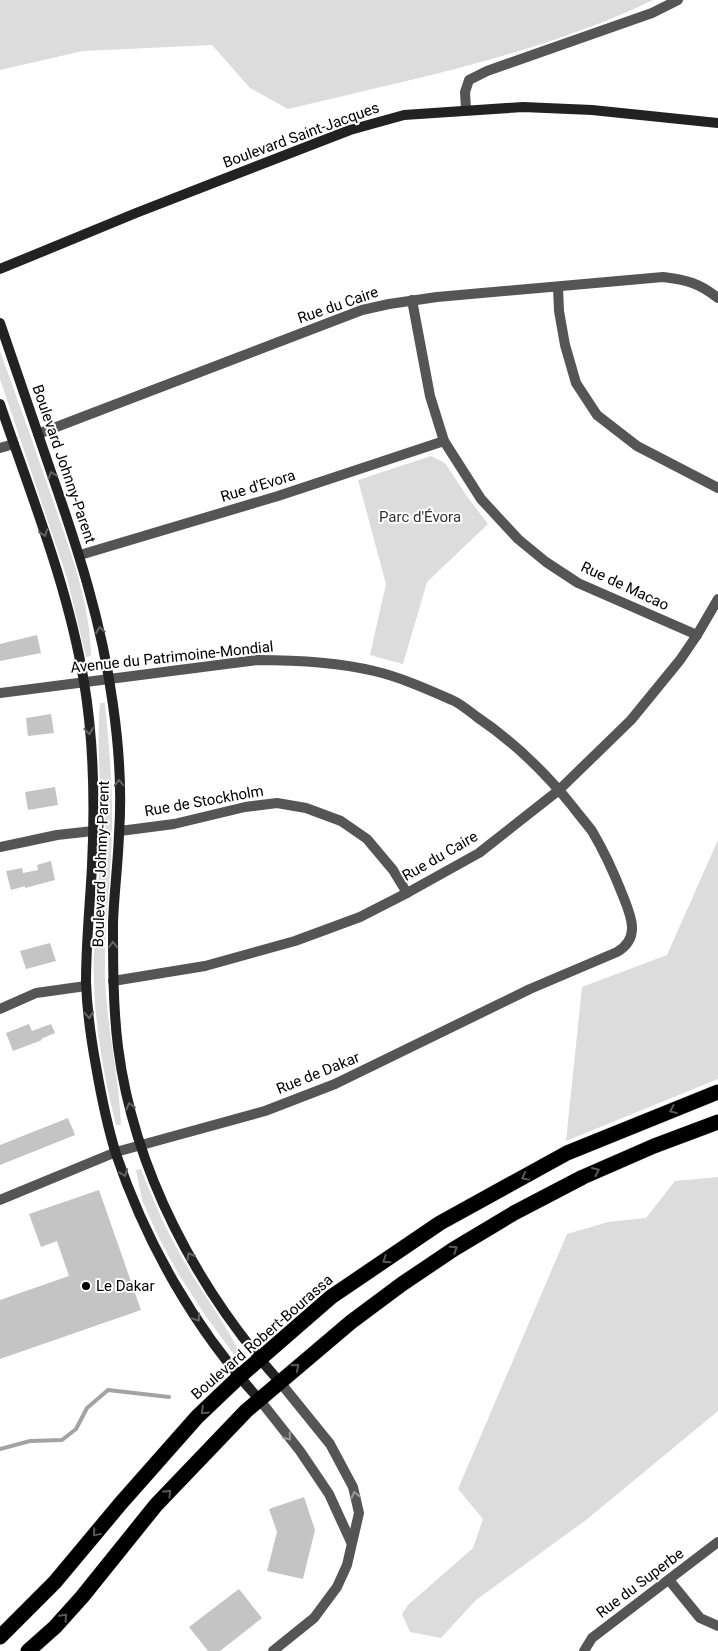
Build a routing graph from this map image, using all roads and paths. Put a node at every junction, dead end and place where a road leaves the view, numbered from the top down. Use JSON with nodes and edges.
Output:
{"nodes":[{"id":1,"x":678,"y":0,"type":"edge"},
{"id":2,"x":466,"y":110,"type":"junction"},
{"id":3,"x":718,"y":123,"type":"edge"},
{"id":4,"x":0,"y":268,"type":"edge"},
{"id":5,"x":558,"y":287,"type":"junction"},
{"id":6,"x":718,"y":298,"type":"edge"},
{"id":7,"x":412,"y":300,"type":"junction"},
{"id":8,"x":0,"y":323,"type":"edge"},
{"id":9,"x":0,"y":404,"type":"edge"},
{"id":10,"x":38,"y":434,"type":"junction"},
{"id":11,"x":444,"y":442,"type":"junction"},
{"id":12,"x":14,"y":444,"type":"junction"},
{"id":13,"x":0,"y":448,"type":"edge"},
{"id":14,"x":718,"y":488,"type":"edge"},
{"id":15,"x":80,"y":555,"type":"junction"},
{"id":16,"x":718,"y":599,"type":"edge"},
{"id":17,"x":697,"y":635,"type":"junction"},
{"id":18,"x":108,"y":678,"type":"junction"},
{"id":19,"x":84,"y":682,"type":"junction"},
{"id":20,"x":0,"y":693,"type":"edge"},
{"id":21,"x":559,"y":790,"type":"junction"},
{"id":22,"x":93,"y":831,"type":"junction"},
{"id":23,"x":120,"y":831,"type":"junction"},
{"id":24,"x":0,"y":847,"type":"edge"},
{"id":25,"x":407,"y":894,"type":"junction"},
{"id":26,"x":631,"y":939,"type":"joint"},
{"id":27,"x":113,"y":981,"type":"junction"},
{"id":28,"x":86,"y":986,"type":"junction"},
{"id":29,"x":0,"y":1009,"type":"edge"},
{"id":30,"x":718,"y":1092,"type":"edge"},
{"id":31,"x":718,"y":1122,"type":"edge"},
{"id":32,"x":140,"y":1145,"type":"junction"},
{"id":33,"x":116,"y":1152,"type":"junction"},
{"id":34,"x":0,"y":1200,"type":"edge"},
{"id":35,"x":260,"y":1359,"type":"junction"},
{"id":36,"x":239,"y":1377,"type":"junction"},
{"id":37,"x":279,"y":1381,"type":"junction"},
{"id":38,"x":259,"y":1399,"type":"junction"},
{"id":39,"x":351,"y":1542,"type":"junction"},
{"id":40,"x":718,"y":1542,"type":"edge"},
{"id":41,"x":669,"y":1580,"type":"junction"},
{"id":42,"x":718,"y":1626,"type":"edge"},
{"id":43,"x":0,"y":1637,"type":"edge"},
{"id":44,"x":28,"y":1651,"type":"edge"},
{"id":45,"x":273,"y":1651,"type":"edge"},
{"id":46,"x":584,"y":1651,"type":"edge"}],
"edges":[{"from":1,"to":2,"type":"street"},
{"from":2,"to":3,"type":"street","name":"Boulevard Saint-Jacques"},
{"from":2,"to":4,"type":"street","name":"Boulevard Saint-Jacques"},
{"from":5,"to":6,"type":"street","name":"Rue du Caire"},
{"from":5,"to":7,"type":"street","name":"Rue du Caire"},
{"from":5,"to":14,"type":"street"},
{"from":7,"to":10,"type":"street","name":"Rue du Caire"},
{"from":7,"to":11,"type":"street","name":"Rue de Macao"},
{"from":8,"to":10,"type":"street","name":"Boulevard Johnny-Parent"},
{"from":9,"to":12,"type":"street","name":"Boulevard Johnny-Parent"},
{"from":15,"to":10,"type":"street","name":"Boulevard Johnny-Parent","one_way":true},
{"from":11,"to":15,"type":"street","name":"Rue d'Evora"},
{"from":11,"to":17,"type":"street","name":"Rue de Macao"},
{"from":12,"to":13,"type":"street"},
{"from":12,"to":19,"type":"street","name":"Boulevard Johnny-Parent","one_way":true},
{"from":18,"to":15,"type":"street","name":"Boulevard Johnny-Parent","one_way":true},
{"from":16,"to":17,"type":"street","name":"Rue du Caire"},
{"from":17,"to":21,"type":"street","name":"Rue du Caire"},
{"from":18,"to":19,"type":"street","name":"Avenue du Patrimoine-Mondial"},
{"from":18,"to":21,"type":"street","name":"Avenue du Patrimoine-Mondial"},
{"from":23,"to":18,"type":"street","name":"Boulevard Johnny-Parent","one_way":true},
{"from":19,"to":20,"type":"street","name":"Avenue du Patrimoine-Mondial"},
{"from":19,"to":22,"type":"street","name":"Boulevard Johnny-Parent","one_way":true},
{"from":21,"to":25,"type":"street","name":"Rue du Caire"},
{"from":21,"to":26,"type":"street","name":"Avenue du Patrimoine-Mondial"},
{"from":22,"to":24,"type":"street"},
{"from":22,"to":28,"type":"street","name":"Boulevard Johnny-Parent"},
{"from":23,"to":25,"type":"street","name":"Rue de Stockholm"},
{"from":27,"to":23,"type":"street","name":"Boulevard Johnny-Parent","one_way":true},
{"from":25,"to":27,"type":"street","name":"Rue du Caire"},
{"from":26,"to":32,"type":"street","name":"Rue de Dakar"},
{"from":32,"to":27,"type":"street","name":"Boulevard Johnny-Parent","one_way":true},
{"from":28,"to":29,"type":"street"},
{"from":28,"to":33,"type":"street","name":"Boulevard Johnny-Parent","one_way":true},
{"from":30,"to":35,"type":"highway","name":"Boulevard Robert-Bourassa","one_way":true},
{"from":37,"to":31,"type":"highway","one_way":true},
{"from":32,"to":33,"type":"street","name":"Rue de Dakar"},
{"from":35,"to":32,"type":"street","name":"Boulevard Johnny-Parent","one_way":true},
{"from":33,"to":34,"type":"street","name":"Rue de Dakar"},
{"from":33,"to":36,"type":"street","name":"Boulevard Johnny-Parent","one_way":true},
{"from":35,"to":36,"type":"highway","name":"Boulevard Robert-Bourassa"},
{"from":35,"to":37,"type":"street","name":"Boulevard Johnny-Parent"},
{"from":36,"to":38,"type":"street","name":"Boulevard Johnny-Parent"},
{"from":36,"to":43,"type":"highway","name":"Boulevard Robert-Bourassa","one_way":true},
{"from":37,"to":38,"type":"highway"},
{"from":39,"to":37,"type":"street","one_way":true},
{"from":38,"to":39,"type":"street","one_way":true},
{"from":44,"to":38,"type":"highway","one_way":true},
{"from":39,"to":45,"type":"street"},
{"from":40,"to":41,"type":"street","name":"Rue du Superbe"},
{"from":41,"to":42,"type":"street"},
{"from":41,"to":46,"type":"street","name":"Rue du Superbe"}]}
